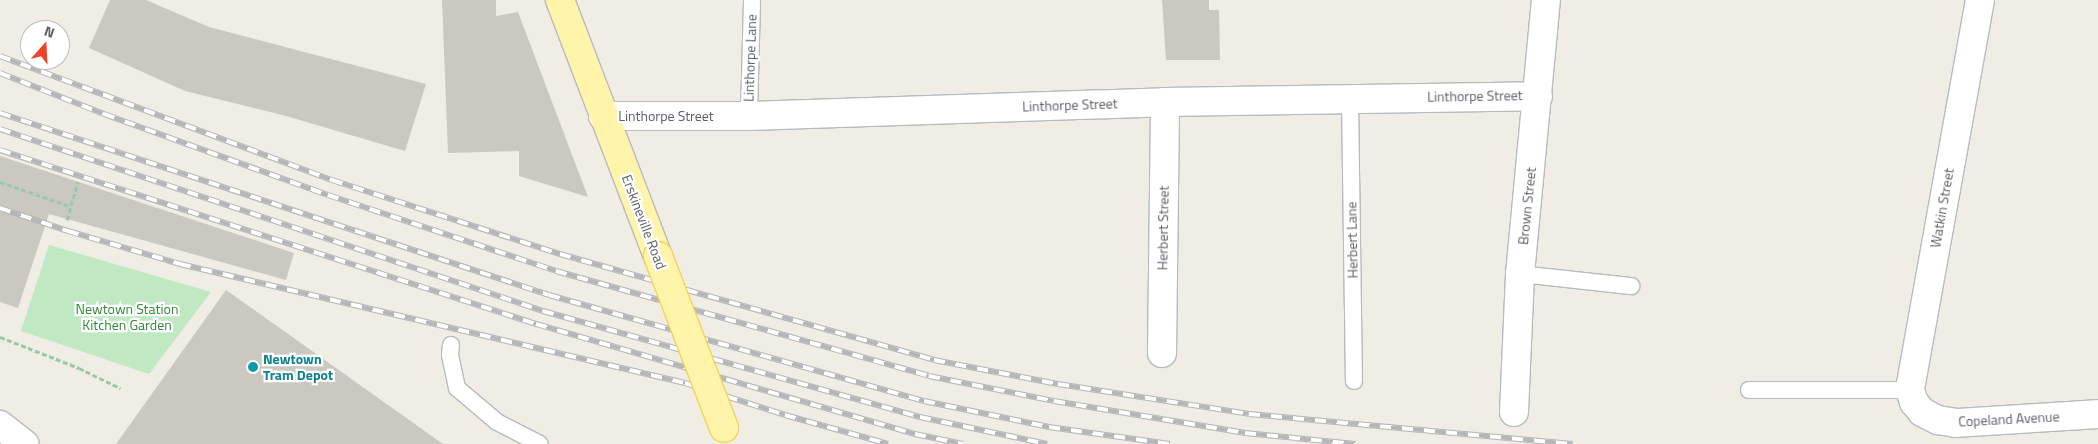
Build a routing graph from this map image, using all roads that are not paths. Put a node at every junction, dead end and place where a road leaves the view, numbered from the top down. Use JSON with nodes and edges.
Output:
{"nodes":[{"id":1,"x":560,"y":0,"type":"edge"},
{"id":2,"x":752,"y":0,"type":"edge"},
{"id":3,"x":1546,"y":0,"type":"edge"},
{"id":4,"x":1980,"y":0,"type":"edge"},
{"id":5,"x":1538,"y":96,"type":"junction"},
{"id":6,"x":1350,"y":98,"type":"junction"},
{"id":7,"x":1165,"y":102,"type":"junction"},
{"id":8,"x":603,"y":116,"type":"junction"},
{"id":9,"x":749,"y":116,"type":"junction"},
{"id":10,"x":1520,"y":274,"type":"junction"},
{"id":11,"x":1631,"y":286,"type":"dead end"},
{"id":12,"x":451,"y":345,"type":"dead end"},
{"id":13,"x":1162,"y":353,"type":"dead end"},
{"id":14,"x":1354,"y":381,"type":"dead end"},
{"id":15,"x":1749,"y":390,"type":"dead end"},
{"id":16,"x":1916,"y":401,"type":"junction"},
{"id":17,"x":1514,"y":412,"type":"dead end"},
{"id":18,"x":2098,"y":414,"type":"edge"},
{"id":19,"x":0,"y":425,"type":"edge"},
{"id":20,"x":727,"y":436,"type":"edge"},
{"id":21,"x":24,"y":444,"type":"edge"},
{"id":22,"x":540,"y":444,"type":"edge"}],
"edges":[{"from":1,"to":8,"type":"main road","name":"Erskineville Road"},
{"from":2,"to":9,"type":"lane","name":"Linthorpe Lane"},
{"from":3,"to":5,"type":"street","name":"Brown Street"},
{"from":4,"to":16,"type":"street","name":"Watkin Street"},
{"from":5,"to":6,"type":"street","name":"Linthorpe Street"},
{"from":5,"to":10,"type":"street","name":"Brown Street"},
{"from":6,"to":7,"type":"street","name":"Linthorpe Street"},
{"from":6,"to":14,"type":"lane","name":"Herbert Lane"},
{"from":7,"to":9,"type":"street","name":"Linthorpe Street"},
{"from":7,"to":13,"type":"street","name":"Herbert Street"},
{"from":8,"to":9,"type":"street","name":"Linthorpe Street"},
{"from":8,"to":20,"type":"main road","name":"Erskineville Road","bridge":true},
{"from":10,"to":11,"type":"lane"},
{"from":10,"to":17,"type":"street","name":"Brown Street"},
{"from":12,"to":22,"type":"lane"},
{"from":15,"to":16,"type":"lane"},
{"from":16,"to":18,"type":"street","name":"Copeland Avenue"},
{"from":19,"to":21,"type":"street"}]}
